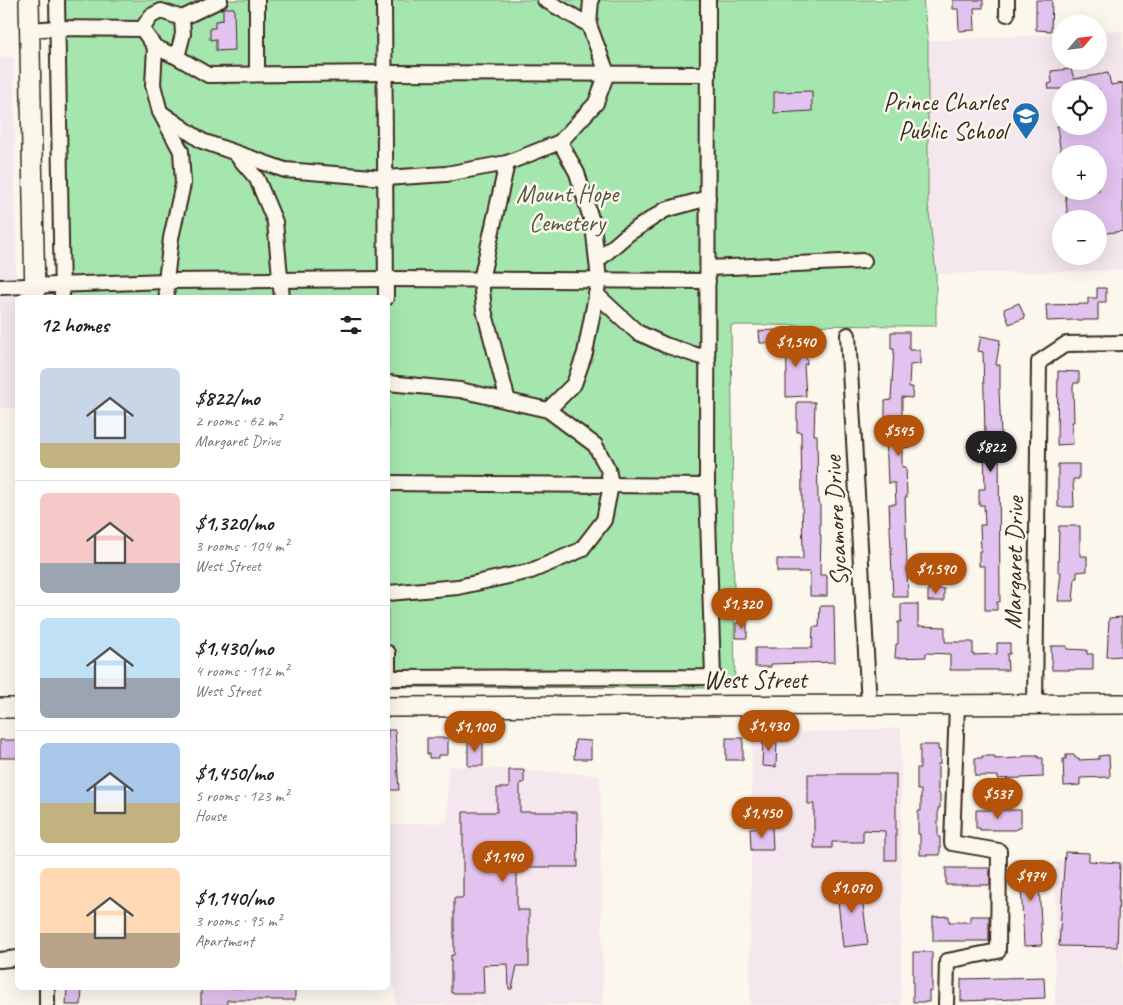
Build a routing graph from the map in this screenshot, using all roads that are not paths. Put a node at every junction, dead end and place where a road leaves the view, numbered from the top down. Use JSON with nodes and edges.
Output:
{"nodes":[{"id":1,"x":29,"y":0,"type":"edge"},
{"id":2,"x":57,"y":0,"type":"edge"},
{"id":3,"x":220,"y":0,"type":"edge"},
{"id":4,"x":257,"y":0,"type":"edge"},
{"id":5,"x":384,"y":0,"type":"edge"},
{"id":6,"x":545,"y":0,"type":"edge"},
{"id":7,"x":591,"y":0,"type":"edge"},
{"id":8,"x":708,"y":0,"type":"edge"},
{"id":9,"x":182,"y":18,"type":"junction"},
{"id":10,"x":589,"y":25,"type":"junction"},
{"id":11,"x":58,"y":28,"type":"junction"},
{"id":12,"x":142,"y":29,"type":"junction"},
{"id":13,"x":29,"y":30,"type":"junction"},
{"id":14,"x":155,"y":47,"type":"junction"},
{"id":15,"x":177,"y":57,"type":"junction"},
{"id":16,"x":384,"y":73,"type":"junction"},
{"id":17,"x":607,"y":73,"type":"junction"},
{"id":18,"x":257,"y":74,"type":"junction"},
{"id":19,"x":708,"y":74,"type":"junction"},
{"id":20,"x":160,"y":112,"type":"junction"},
{"id":21,"x":202,"y":140,"type":"junction"},
{"id":22,"x":560,"y":142,"type":"junction"},
{"id":23,"x":234,"y":152,"type":"junction"},
{"id":24,"x":182,"y":161,"type":"junction"},
{"id":25,"x":507,"y":163,"type":"junction"},
{"id":26,"x":267,"y":164,"type":"junction"},
{"id":27,"x":385,"y":178,"type":"junction"},
{"id":28,"x":258,"y":179,"type":"junction"},
{"id":29,"x":708,"y":198,"type":"junction"},
{"id":30,"x":597,"y":261,"type":"junction"},
{"id":31,"x":864,"y":261,"type":"dead end"},
{"id":32,"x":708,"y":275,"type":"junction"},
{"id":33,"x":280,"y":280,"type":"junction"},
{"id":34,"x":386,"y":280,"type":"junction"},
{"id":35,"x":481,"y":280,"type":"junction"},
{"id":36,"x":166,"y":281,"type":"junction"},
{"id":37,"x":0,"y":287,"type":"edge"},
{"id":38,"x":598,"y":287,"type":"junction"},
{"id":39,"x":34,"y":291,"type":"edge"},
{"id":40,"x":62,"y":291,"type":"edge"},
{"id":41,"x":167,"y":295,"type":"edge"},
{"id":42,"x":282,"y":295,"type":"edge"},
{"id":43,"x":386,"y":295,"type":"edge"},
{"id":44,"x":848,"y":335,"type":"dead end"},
{"id":45,"x":1123,"y":343,"type":"edge"},
{"id":46,"x":708,"y":359,"type":"junction"},
{"id":47,"x":390,"y":383,"type":"edge"},
{"id":48,"x":508,"y":401,"type":"junction"},
{"id":49,"x":548,"y":410,"type":"junction"},
{"id":50,"x":390,"y":483,"type":"edge"},
{"id":51,"x":611,"y":485,"type":"junction"},
{"id":52,"x":707,"y":486,"type":"junction"},
{"id":53,"x":390,"y":592,"type":"edge"},
{"id":54,"x":390,"y":678,"type":"edge"},
{"id":55,"x":1035,"y":704,"type":"junction"},
{"id":56,"x":1123,"y":704,"type":"edge"},
{"id":57,"x":869,"y":705,"type":"junction"},
{"id":58,"x":957,"y":705,"type":"junction"},
{"id":59,"x":390,"y":707,"type":"edge"},
{"id":60,"x":0,"y":708,"type":"edge"},
{"id":61,"x":15,"y":708,"type":"edge"},
{"id":62,"x":15,"y":958,"type":"edge"},
{"id":63,"x":0,"y":960,"type":"edge"},
{"id":64,"x":47,"y":990,"type":"edge"},
{"id":65,"x":47,"y":1005,"type":"edge"},
{"id":66,"x":946,"y":1005,"type":"edge"}],
"edges":[{"from":1,"to":13,"type":"main road"},
{"from":2,"to":11,"type":"street"},
{"from":3,"to":9,"type":"street"},
{"from":4,"to":18,"type":"street"},
{"from":5,"to":16,"type":"street"},
{"from":6,"to":10,"type":"street"},
{"from":7,"to":10,"type":"street"},
{"from":8,"to":19,"type":"street"},
{"from":9,"to":12,"type":"street"},
{"from":9,"to":15,"type":"street"},
{"from":10,"to":17,"type":"street"},
{"from":11,"to":12,"type":"street"},
{"from":11,"to":13,"type":"street"},
{"from":11,"to":40,"type":"street"},
{"from":12,"to":14,"type":"street"},
{"from":13,"to":39,"type":"main road"},
{"from":14,"to":15,"type":"street"},
{"from":14,"to":20,"type":"street"},
{"from":15,"to":18,"type":"street"},
{"from":16,"to":17,"type":"street"},
{"from":16,"to":18,"type":"street"},
{"from":16,"to":27,"type":"street"},
{"from":17,"to":19,"type":"street"},
{"from":17,"to":22,"type":"street"},
{"from":19,"to":29,"type":"street"},
{"from":20,"to":21,"type":"street"},
{"from":20,"to":24,"type":"street"},
{"from":21,"to":23,"type":"street"},
{"from":21,"to":24,"type":"street"},
{"from":22,"to":25,"type":"street"},
{"from":22,"to":30,"type":"street"},
{"from":23,"to":26,"type":"street"},
{"from":23,"to":28,"type":"street"},
{"from":24,"to":36,"type":"street"},
{"from":25,"to":27,"type":"street"},
{"from":25,"to":35,"type":"street"},
{"from":26,"to":27,"type":"street"},
{"from":26,"to":28,"type":"street"},
{"from":27,"to":34,"type":"street"},
{"from":28,"to":33,"type":"street"},
{"from":29,"to":30,"type":"street"},
{"from":29,"to":32,"type":"street"},
{"from":30,"to":38,"type":"street"},
{"from":31,"to":32,"type":"street"},
{"from":32,"to":38,"type":"street"},
{"from":32,"to":46,"type":"street"},
{"from":33,"to":34,"type":"street"},
{"from":33,"to":36,"type":"street"},
{"from":33,"to":42,"type":"street"},
{"from":34,"to":35,"type":"street"},
{"from":34,"to":43,"type":"street"},
{"from":35,"to":38,"type":"street"},
{"from":35,"to":48,"type":"street"},
{"from":36,"to":40,"type":"street"},
{"from":36,"to":41,"type":"street"},
{"from":37,"to":39,"type":"street"},
{"from":38,"to":46,"type":"street"},
{"from":38,"to":49,"type":"street"},
{"from":39,"to":40,"type":"street"},
{"from":44,"to":57,"type":"street","name":"Sycamore Drive"},
{"from":45,"to":55,"type":"street","name":"Margaret Drive"},
{"from":46,"to":52,"type":"street"},
{"from":47,"to":48,"type":"street"},
{"from":48,"to":49,"type":"street"},
{"from":49,"to":51,"type":"street"},
{"from":50,"to":51,"type":"street"},
{"from":51,"to":52,"type":"street"},
{"from":51,"to":53,"type":"street"},
{"from":52,"to":54,"type":"street"},
{"from":55,"to":56,"type":"main road","name":"West Street"},
{"from":55,"to":58,"type":"main road","name":"West Street"},
{"from":57,"to":58,"type":"main road","name":"West Street"},
{"from":57,"to":59,"type":"main road","name":"West Street"},
{"from":58,"to":66,"type":"street"},
{"from":60,"to":61,"type":"main road"},
{"from":62,"to":63,"type":"street"},
{"from":64,"to":65,"type":"street"}]}
